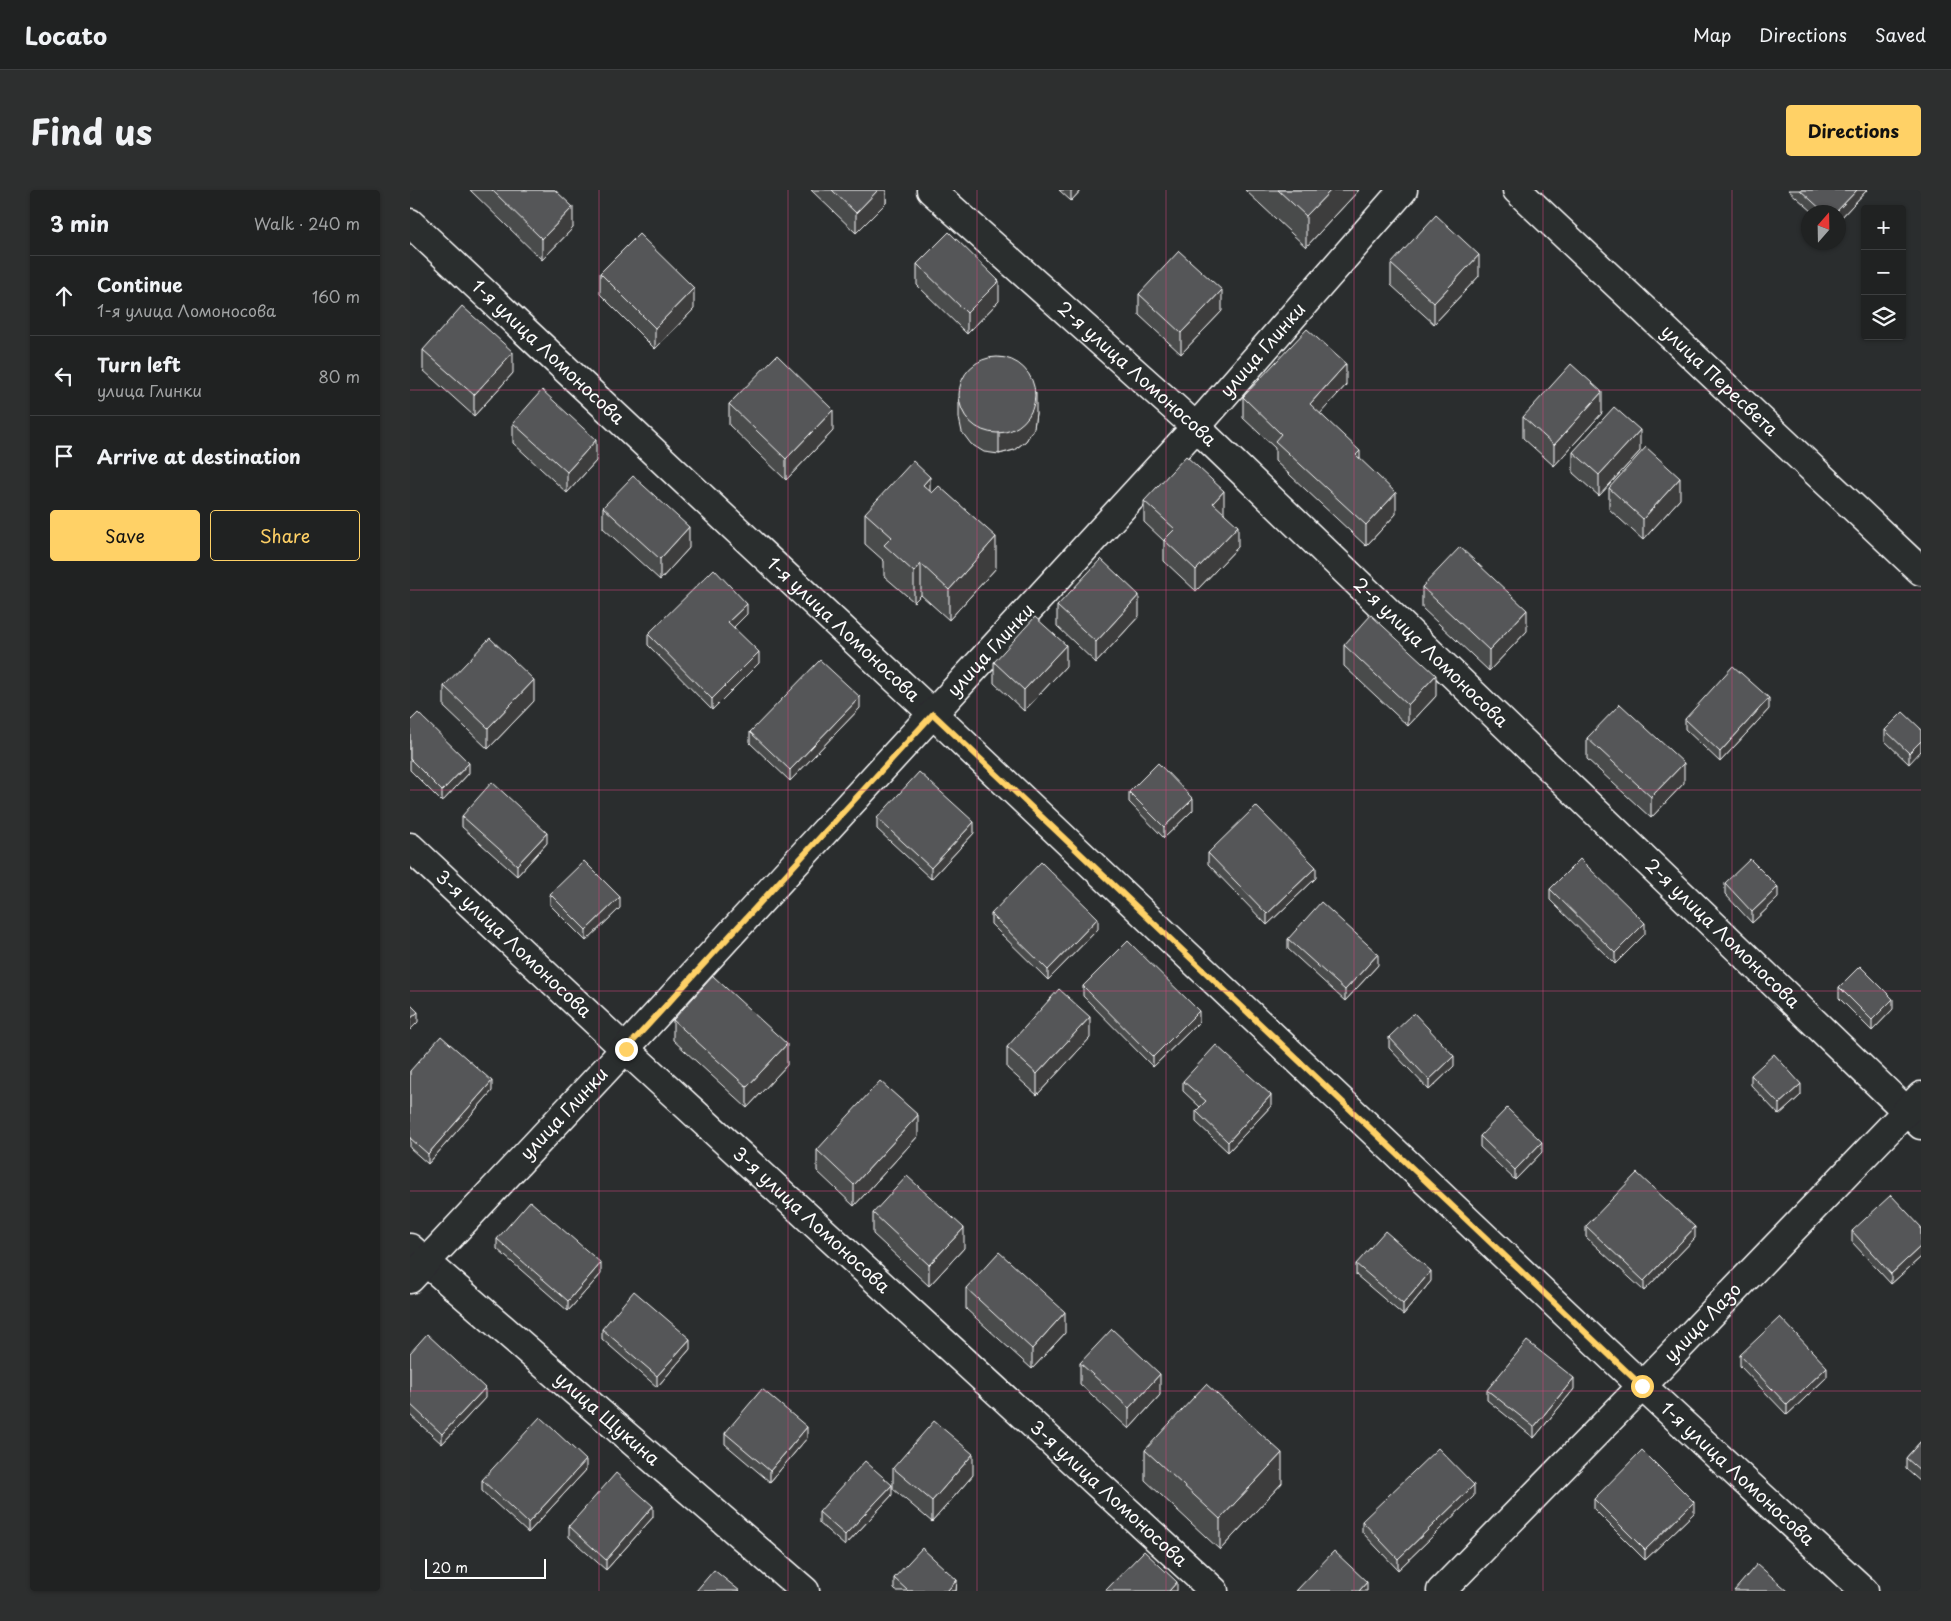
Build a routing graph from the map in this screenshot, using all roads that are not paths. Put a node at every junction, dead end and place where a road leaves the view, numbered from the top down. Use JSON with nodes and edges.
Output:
{"nodes":[{"id":1,"x":932,"y":190,"type":"edge"},
{"id":2,"x":1403,"y":190,"type":"edge"},
{"id":3,"x":1517,"y":190,"type":"edge"},
{"id":4,"x":410,"y":223,"type":"edge"},
{"id":5,"x":1196,"y":427,"type":"junction"},
{"id":6,"x":1921,"y":571,"type":"edge"},
{"id":7,"x":933,"y":714,"type":"junction"},
{"id":8,"x":410,"y":847,"type":"edge"},
{"id":9,"x":626,"y":1049,"type":"junction"},
{"id":10,"x":1916,"y":1111,"type":"edge"},
{"id":11,"x":416,"y":1263,"type":"edge"},
{"id":12,"x":1642,"y":1386,"type":"junction"},
{"id":13,"x":805,"y":1591,"type":"edge"},
{"id":14,"x":1214,"y":1591,"type":"edge"},
{"id":15,"x":1441,"y":1591,"type":"edge"},
{"id":16,"x":1864,"y":1591,"type":"edge"}],
"edges":[{"from":1,"to":5,"type":"street","name":"2-я улица Ломоносова"},
{"from":2,"to":5,"type":"street","name":"улица Глинки"},
{"from":3,"to":6,"type":"street","name":"улица Пересвета"},
{"from":4,"to":7,"type":"street","name":"1-я улица Ломоносова"},
{"from":5,"to":7,"type":"street","name":"улица Глинки"},
{"from":5,"to":10,"type":"street","name":"2-я улица Ломоносова"},
{"from":7,"to":9,"type":"street","name":"улица Глинки"},
{"from":7,"to":12,"type":"street","name":"1-я улица Ломоносова"},
{"from":8,"to":9,"type":"street","name":"3-я улица Ломоносова"},
{"from":9,"to":11,"type":"street","name":"улица Глинки"},
{"from":9,"to":14,"type":"street","name":"3-я улица Ломоносова"},
{"from":10,"to":12,"type":"street","name":"улица Лазо"},
{"from":11,"to":13,"type":"street","name":"улица Щукина"},
{"from":12,"to":15,"type":"street","name":"улица Лазо"},
{"from":12,"to":16,"type":"street","name":"1-я улица Ломоносова"}]}
